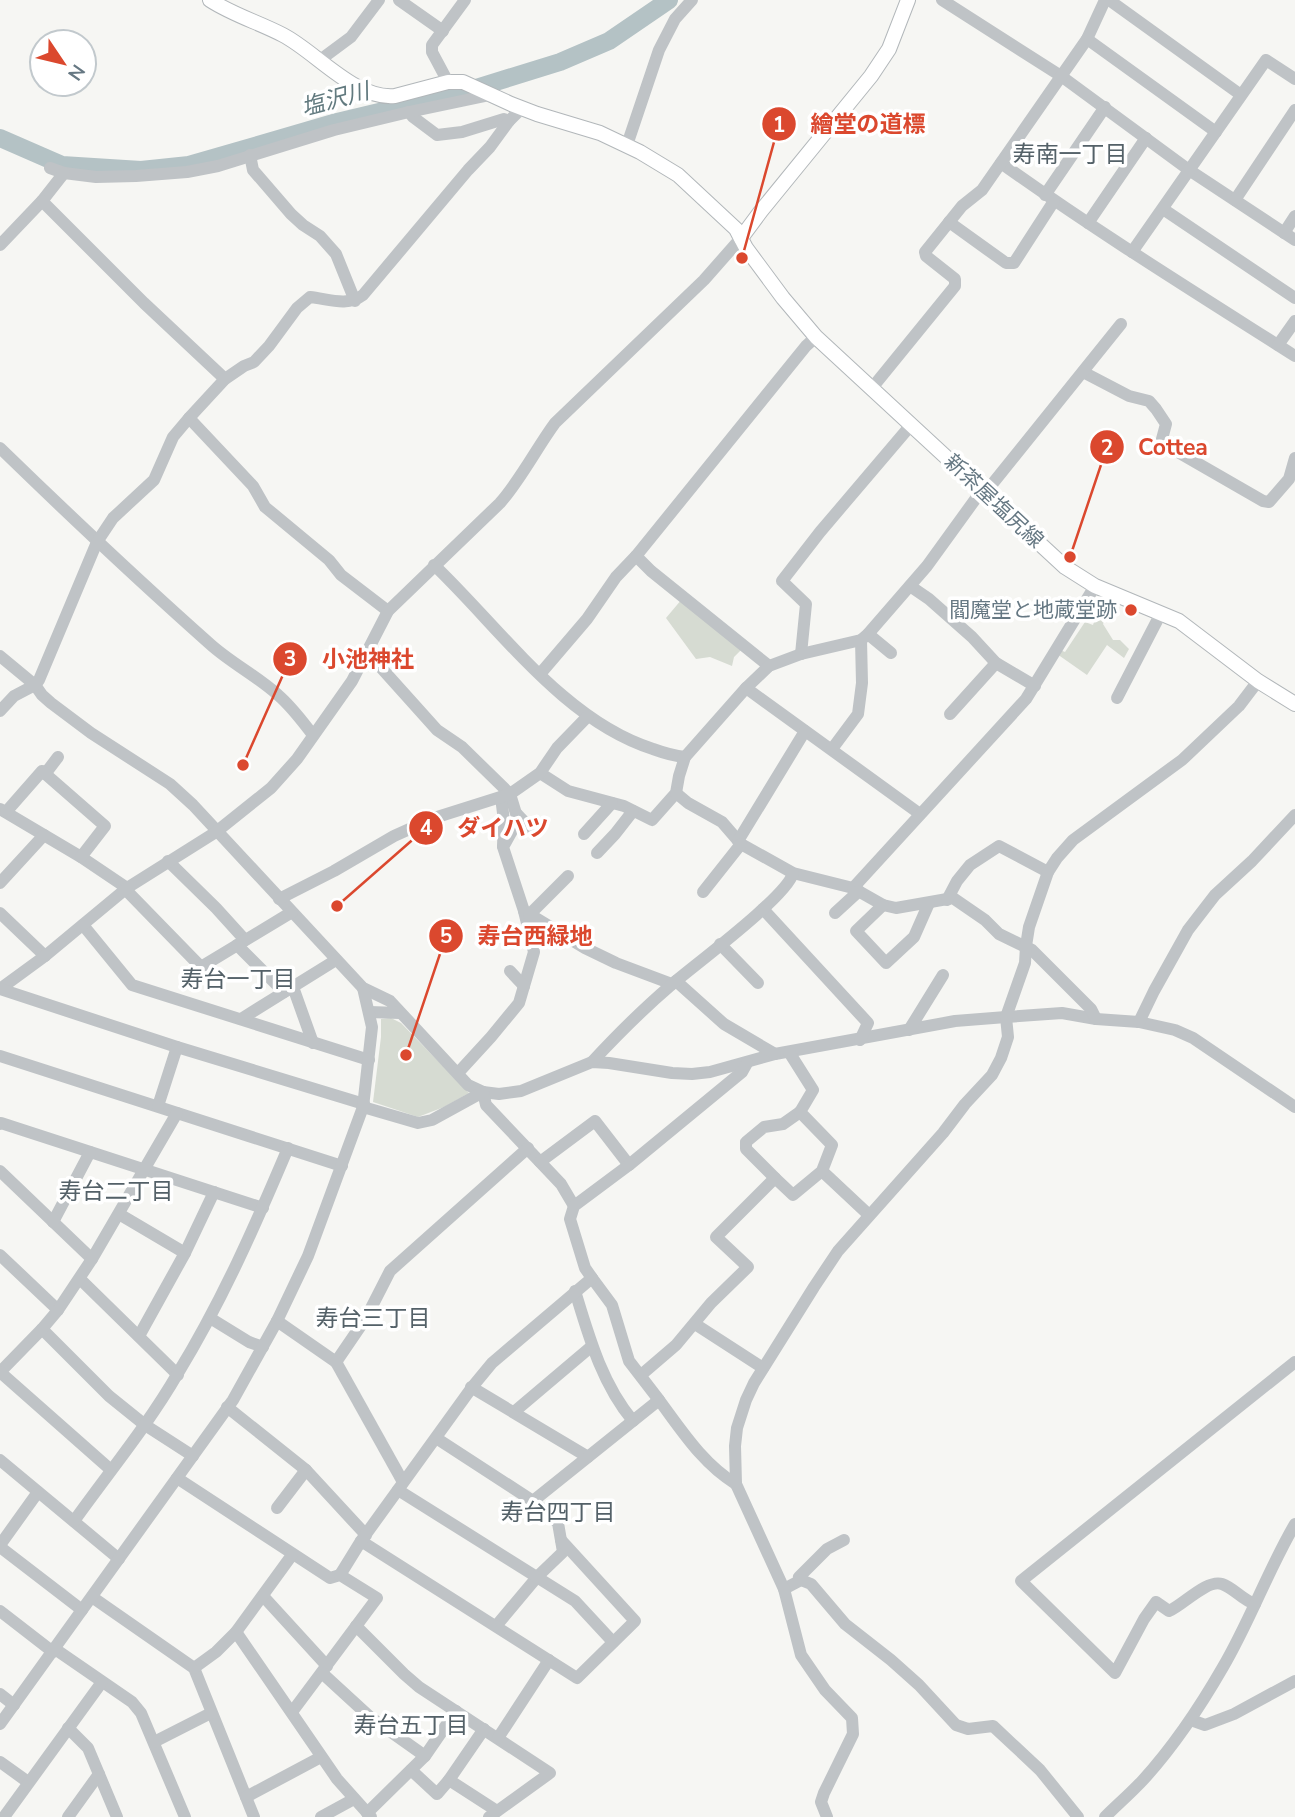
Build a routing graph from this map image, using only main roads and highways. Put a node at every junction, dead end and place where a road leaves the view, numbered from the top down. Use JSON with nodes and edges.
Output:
{"nodes":[{"id":1,"x":209,"y":0,"type":"edge"},
{"id":2,"x":908,"y":0,"type":"edge"},
{"id":3,"x":741,"y":238,"type":"junction"},
{"id":4,"x":1295,"y":704,"type":"edge"}],
"edges":[{"from":1,"to":3,"type":"main road","name":"新茶屋塩尻線"},
{"from":2,"to":3,"type":"main road"},
{"from":3,"to":4,"type":"main road","name":"新茶屋塩尻線"}]}
